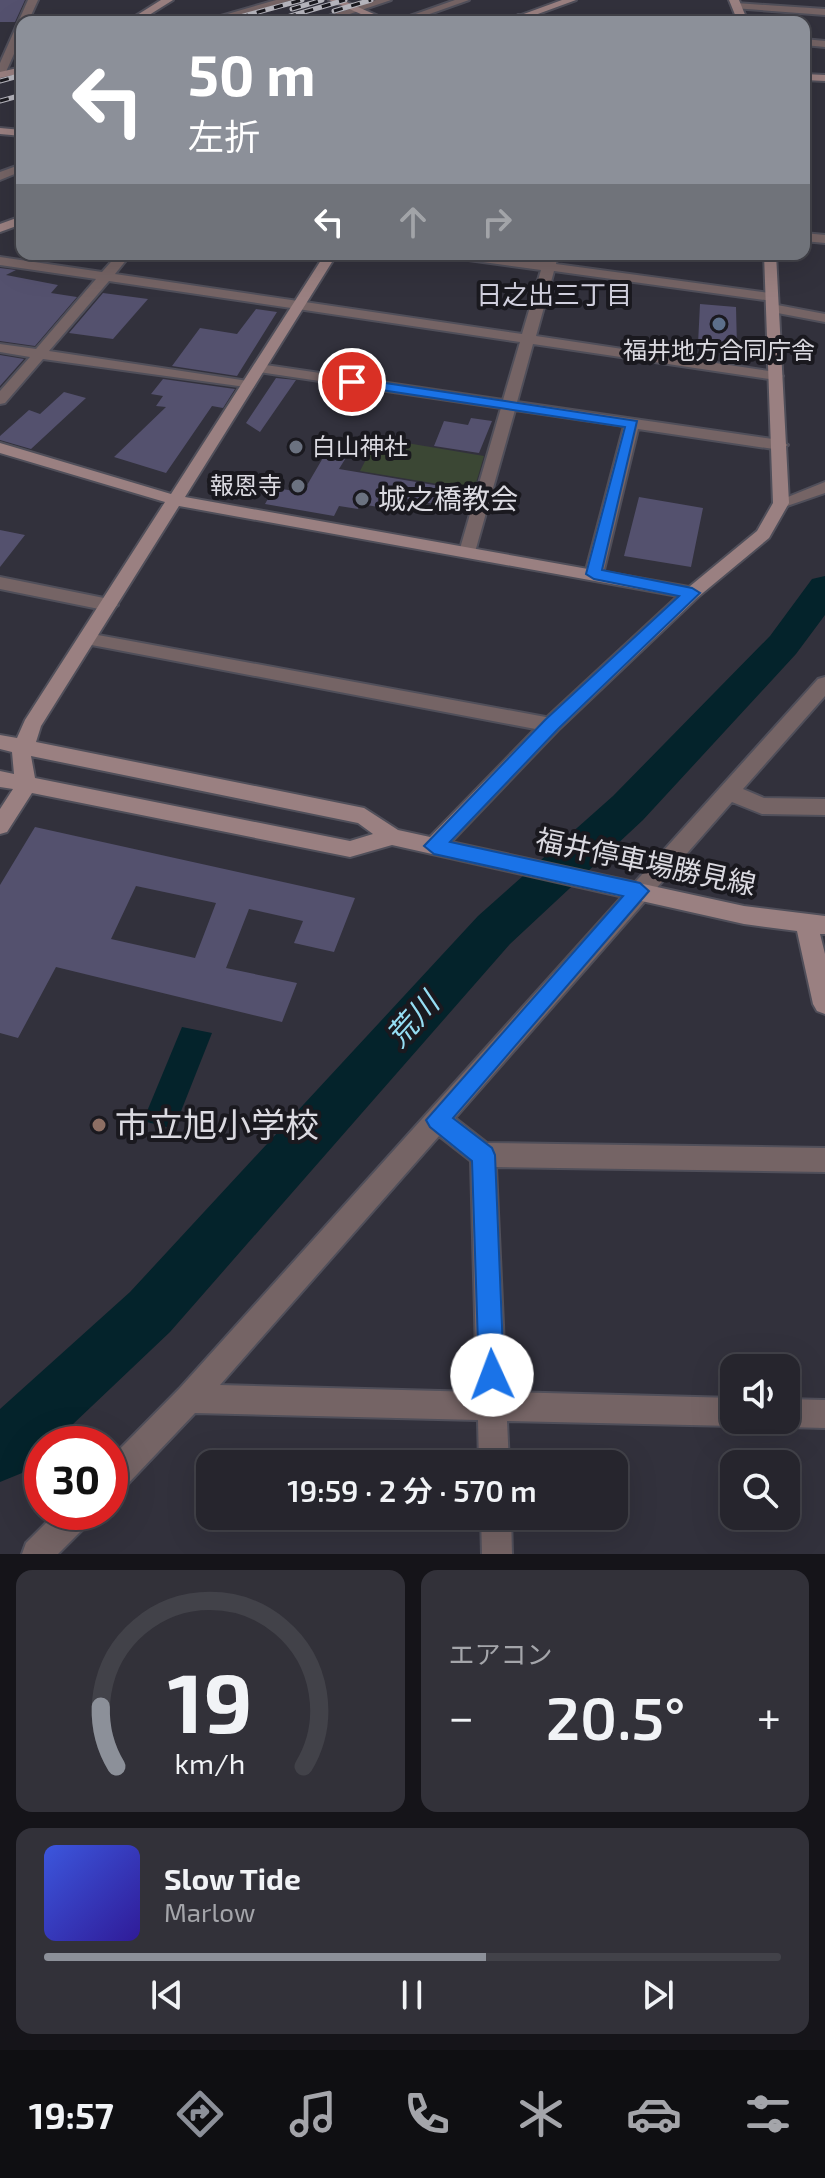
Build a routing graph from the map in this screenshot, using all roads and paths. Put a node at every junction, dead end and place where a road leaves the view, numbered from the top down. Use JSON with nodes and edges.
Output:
{"nodes":[{"id":1,"x":168,"y":0,"type":"edge"},
{"id":2,"x":287,"y":0,"type":"edge"},
{"id":3,"x":334,"y":0,"type":"edge"},
{"id":4,"x":386,"y":0,"type":"edge"},
{"id":5,"x":464,"y":0,"type":"edge"},
{"id":6,"x":571,"y":0,"type":"edge"},
{"id":7,"x":735,"y":3,"type":"edge"},
{"id":8,"x":540,"y":5,"type":"edge"},
{"id":9,"x":356,"y":9,"type":"junction"},
{"id":10,"x":825,"y":12,"type":"edge"},
{"id":11,"x":141,"y":16,"type":"edge"},
{"id":12,"x":227,"y":16,"type":"edge"},
{"id":13,"x":334,"y":16,"type":"edge"},
{"id":14,"x":373,"y":16,"type":"edge"},
{"id":15,"x":416,"y":16,"type":"edge"},
{"id":16,"x":521,"y":16,"type":"edge"},
{"id":17,"x":0,"y":40,"type":"edge"},
{"id":18,"x":15,"y":40,"type":"joint"},
{"id":19,"x":0,"y":75,"type":"edge"},
{"id":20,"x":120,"y":260,"type":"edge"},
{"id":21,"x":327,"y":260,"type":"edge"},
{"id":22,"x":550,"y":260,"type":"edge"},
{"id":23,"x":770,"y":260,"type":"edge"},
{"id":24,"x":0,"y":261,"type":"edge"},
{"id":25,"x":105,"y":278,"type":"junction"},
{"id":26,"x":772,"y":302,"type":"junction"},
{"id":27,"x":299,"y":307,"type":"junction"},
{"id":28,"x":825,"y":318,"type":"edge"},
{"id":29,"x":528,"y":339,"type":"junction"},
{"id":30,"x":0,"y":348,"type":"edge"},
{"id":31,"x":40,"y":354,"type":"junction"},
{"id":32,"x":259,"y":368,"type":"junction"},
{"id":33,"x":776,"y":376,"type":"junction"},
{"id":34,"x":248,"y":385,"type":"junction"},
{"id":35,"x":0,"y":400,"type":"edge"},
{"id":36,"x":509,"y":407,"type":"junction"},
{"id":37,"x":632,"y":424,"type":"junction"},
{"id":38,"x":780,"y":445,"type":"junction"},
{"id":39,"x":0,"y":448,"type":"edge"},
{"id":40,"x":825,"y":487,"type":"edge"},
{"id":41,"x":175,"y":500,"type":"junction"},
{"id":42,"x":781,"y":503,"type":"junction"},
{"id":43,"x":467,"y":552,"type":"junction"},
{"id":44,"x":594,"y":574,"type":"junction"},
{"id":45,"x":0,"y":583,"type":"edge"},
{"id":46,"x":692,"y":593,"type":"junction"},
{"id":47,"x":109,"y":605,"type":"junction"},
{"id":48,"x":87,"y":639,"type":"junction"},
{"id":49,"x":825,"y":684,"type":"edge"},
{"id":50,"x":551,"y":725,"type":"junction"},
{"id":51,"x":0,"y":742,"type":"edge"},
{"id":52,"x":22,"y":746,"type":"junction"},
{"id":53,"x":0,"y":779,"type":"edge"},
{"id":54,"x":26,"y":785,"type":"junction"},
{"id":55,"x":732,"y":793,"type":"junction"},
{"id":56,"x":825,"y":807,"type":"edge"},
{"id":57,"x":0,"y":826,"type":"edge"},
{"id":58,"x":392,"y":837,"type":"junction"},
{"id":59,"x":434,"y":846,"type":"junction"},
{"id":60,"x":635,"y":890,"type":"junction"},
{"id":61,"x":816,"y":924,"type":"edge"},
{"id":62,"x":825,"y":1004,"type":"edge"},
{"id":63,"x":438,"y":1120,"type":"junction"},
{"id":64,"x":483,"y":1155,"type":"junction"},
{"id":65,"x":825,"y":1160,"type":"edge"},
{"id":66,"x":189,"y":1399,"type":"junction"},
{"id":67,"x":493,"y":1406,"type":"junction"},
{"id":68,"x":720,"y":1412,"type":"edge"},
{"id":69,"x":800,"y":1413,"type":"edge"},
{"id":70,"x":825,"y":1414,"type":"edge"},
{"id":71,"x":494,"y":1450,"type":"edge"},
{"id":72,"x":128,"y":1462,"type":"edge"},
{"id":73,"x":60,"y":1530,"type":"edge"},
{"id":74,"x":496,"y":1530,"type":"edge"},
{"id":75,"x":37,"y":1554,"type":"edge"},
{"id":76,"x":497,"y":1554,"type":"edge"}],
"edges":[{"from":1,"to":11,"type":"street"},
{"from":2,"to":12,"type":"street"},
{"from":3,"to":9,"type":"street"},
{"from":4,"to":9,"type":"street"},
{"from":5,"to":15,"type":"street"},
{"from":6,"to":8,"type":"street"},
{"from":7,"to":10,"type":"street"},
{"from":8,"to":16,"type":"street"},
{"from":9,"to":13,"type":"street"},
{"from":9,"to":14,"type":"street"},
{"from":17,"to":18,"type":"street"},
{"from":18,"to":19,"type":"street"},
{"from":20,"to":25,"type":"street"},
{"from":21,"to":27,"type":"street"},
{"from":22,"to":26,"type":"street"},
{"from":22,"to":29,"type":"street"},
{"from":23,"to":26,"type":"street"},
{"from":24,"to":25,"type":"street"},
{"from":25,"to":27,"type":"street"},
{"from":25,"to":31,"type":"street"},
{"from":26,"to":28,"type":"street"},
{"from":26,"to":33,"type":"street"},
{"from":27,"to":29,"type":"street"},
{"from":27,"to":32,"type":"street"},
{"from":29,"to":33,"type":"street"},
{"from":29,"to":36,"type":"street"},
{"from":30,"to":31,"type":"street"},
{"from":31,"to":34,"type":"street"},
{"from":31,"to":35,"type":"street"},
{"from":32,"to":34,"type":"street"},
{"from":32,"to":36,"type":"street"},
{"from":33,"to":38,"type":"street"},
{"from":34,"to":41,"type":"street"},
{"from":36,"to":37,"type":"street"},
{"from":36,"to":43,"type":"street"},
{"from":37,"to":38,"type":"street"},
{"from":37,"to":44,"type":"street"},
{"from":38,"to":42,"type":"street"},
{"from":39,"to":41,"type":"street"},
{"from":40,"to":42,"type":"street"},
{"from":41,"to":43,"type":"street"},
{"from":41,"to":47,"type":"street"},
{"from":42,"to":46,"type":"street"},
{"from":43,"to":44,"type":"street"},
{"from":44,"to":46,"type":"street"},
{"from":45,"to":47,"type":"street"},
{"from":46,"to":50,"type":"street"},
{"from":47,"to":48,"type":"street"},
{"from":48,"to":50,"type":"street"},
{"from":48,"to":52,"type":"street"},
{"from":49,"to":55,"type":"street"},
{"from":50,"to":59,"type":"street"},
{"from":51,"to":52,"type":"street","name":"福井停車場勝見線"},
{"from":52,"to":54,"type":"street"},
{"from":52,"to":58,"type":"street","name":"福井停車場勝見線"},
{"from":53,"to":54,"type":"street","name":"福井停車場勝見線"},
{"from":54,"to":57,"type":"street"},
{"from":54,"to":58,"type":"street","name":"福井停車場勝見線"},
{"from":55,"to":56,"type":"street"},
{"from":55,"to":60,"type":"street"},
{"from":58,"to":59,"type":"street","name":"福井停車場勝見線"},
{"from":59,"to":60,"type":"street","name":"福井停車場勝見線"},
{"from":60,"to":61,"type":"street","name":"福井停車場勝見線"},
{"from":60,"to":63,"type":"street"},
{"from":61,"to":62,"type":"street","name":"福井停車場勝見線"},
{"from":63,"to":64,"type":"street"},
{"from":63,"to":66,"type":"street"},
{"from":64,"to":65,"type":"street"},
{"from":64,"to":67,"type":"street"},
{"from":66,"to":67,"type":"street"},
{"from":66,"to":72,"type":"street"},
{"from":67,"to":68,"type":"street"},
{"from":67,"to":71,"type":"street"},
{"from":69,"to":70,"type":"street"},
{"from":73,"to":75,"type":"street"},
{"from":74,"to":76,"type":"street"}]}
